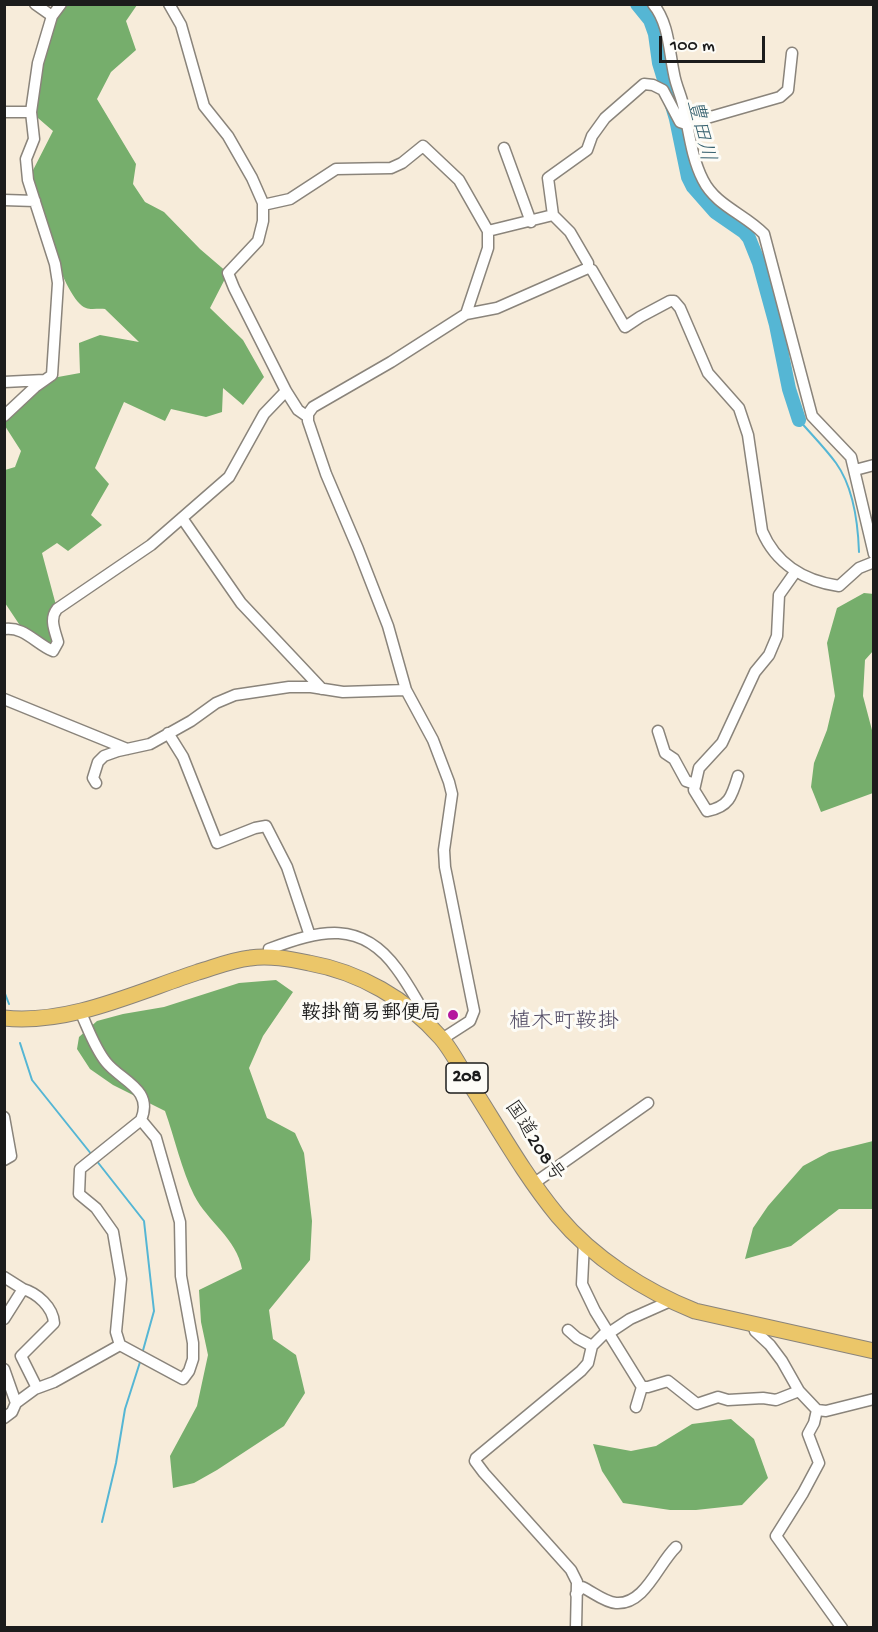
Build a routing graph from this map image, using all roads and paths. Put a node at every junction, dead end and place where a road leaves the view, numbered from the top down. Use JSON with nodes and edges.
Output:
{"nodes":[{"id":1,"x":35,"y":4,"type":"edge"},
{"id":2,"x":61,"y":4,"type":"edge"},
{"id":3,"x":169,"y":4,"type":"edge"},
{"id":4,"x":653,"y":4,"type":"edge"},
{"id":5,"x":52,"y":16,"type":"junction"},
{"id":6,"x":792,"y":53,"type":"dead end"},
{"id":7,"x":4,"y":112,"type":"edge"},
{"id":8,"x":31,"y":112,"type":"junction"},
{"id":9,"x":686,"y":124,"type":"junction"},
{"id":10,"x":504,"y":148,"type":"dead end"},
{"id":11,"x":4,"y":200,"type":"edge"},
{"id":12,"x":35,"y":201,"type":"junction"},
{"id":13,"x":263,"y":205,"type":"junction"},
{"id":14,"x":553,"y":216,"type":"junction"},
{"id":15,"x":531,"y":222,"type":"junction"},
{"id":16,"x":488,"y":231,"type":"junction"},
{"id":17,"x":588,"y":268,"type":"junction"},
{"id":18,"x":466,"y":314,"type":"junction"},
{"id":19,"x":47,"y":380,"type":"junction"},
{"id":20,"x":4,"y":382,"type":"edge"},
{"id":21,"x":286,"y":391,"type":"junction"},
{"id":22,"x":4,"y":416,"type":"edge"},
{"id":23,"x":308,"y":417,"type":"junction"},
{"id":24,"x":873,"y":465,"type":"edge"},
{"id":25,"x":855,"y":470,"type":"junction"},
{"id":26,"x":182,"y":518,"type":"junction"},
{"id":27,"x":873,"y":554,"type":"edge"},
{"id":28,"x":873,"y":562,"type":"edge"},
{"id":29,"x":796,"y":571,"type":"junction"},
{"id":30,"x":4,"y":629,"type":"edge"},
{"id":31,"x":406,"y":690,"type":"junction"},
{"id":32,"x":324,"y":691,"type":"junction"},
{"id":33,"x":4,"y":699,"type":"edge"},
{"id":34,"x":658,"y":731,"type":"dead end"},
{"id":35,"x":168,"y":733,"type":"junction"},
{"id":36,"x":128,"y":749,"type":"junction"},
{"id":37,"x":738,"y":776,"type":"dead end"},
{"id":38,"x":96,"y":783,"type":"dead end"},
{"id":39,"x":695,"y":784,"type":"junction"},
{"id":40,"x":310,"y":936,"type":"junction"},
{"id":41,"x":269,"y":957,"type":"junction"},
{"id":42,"x":80,"y":1011,"type":"junction"},
{"id":43,"x":4,"y":1018,"type":"edge"},
{"id":44,"x":442,"y":1039,"type":"junction"},
{"id":45,"x":648,"y":1103,"type":"dead end"},
{"id":46,"x":4,"y":1117,"type":"edge"},
{"id":47,"x":141,"y":1120,"type":"junction"},
{"id":48,"x":4,"y":1160,"type":"edge"},
{"id":49,"x":533,"y":1184,"type":"junction"},
{"id":50,"x":584,"y":1242,"type":"junction"},
{"id":51,"x":4,"y":1276,"type":"edge"},
{"id":52,"x":22,"y":1289,"type":"junction"},
{"id":53,"x":668,"y":1300,"type":"junction"},
{"id":54,"x":4,"y":1319,"type":"edge"},
{"id":55,"x":753,"y":1323,"type":"junction"},
{"id":56,"x":568,"y":1330,"type":"dead end"},
{"id":57,"x":608,"y":1332,"type":"junction"},
{"id":58,"x":120,"y":1345,"type":"junction"},
{"id":59,"x":592,"y":1346,"type":"junction"},
{"id":60,"x":873,"y":1351,"type":"edge"},
{"id":61,"x":4,"y":1369,"type":"edge"},
{"id":62,"x":642,"y":1387,"type":"junction"},
{"id":63,"x":37,"y":1388,"type":"junction"},
{"id":64,"x":8,"y":1391,"type":"edge"},
{"id":65,"x":799,"y":1391,"type":"junction"},
{"id":66,"x":873,"y":1399,"type":"edge"},
{"id":67,"x":16,"y":1403,"type":"junction"},
{"id":68,"x":636,"y":1407,"type":"dead end"},
{"id":69,"x":817,"y":1410,"type":"junction"},
{"id":70,"x":4,"y":1418,"type":"edge"},
{"id":71,"x":676,"y":1547,"type":"dead end"},
{"id":72,"x":576,"y":1594,"type":"junction"},
{"id":73,"x":576,"y":1628,"type":"edge"},
{"id":74,"x":842,"y":1628,"type":"edge"}],
"edges":[{"from":1,"to":5,"type":"street"},
{"from":2,"to":5,"type":"street"},
{"from":3,"to":13,"type":"street"},
{"from":4,"to":9,"type":"street"},
{"from":5,"to":8,"type":"street"},
{"from":6,"to":9,"type":"street"},
{"from":7,"to":8,"type":"street"},
{"from":8,"to":12,"type":"street"},
{"from":9,"to":14,"type":"street"},
{"from":9,"to":25,"type":"street"},
{"from":10,"to":15,"type":"street"},
{"from":11,"to":12,"type":"street"},
{"from":12,"to":19,"type":"street"},
{"from":13,"to":16,"type":"street"},
{"from":13,"to":21,"type":"street"},
{"from":14,"to":15,"type":"street"},
{"from":14,"to":17,"type":"street"},
{"from":15,"to":16,"type":"street"},
{"from":16,"to":18,"type":"street"},
{"from":17,"to":18,"type":"street"},
{"from":17,"to":29,"type":"street"},
{"from":18,"to":23,"type":"street"},
{"from":19,"to":20,"type":"street"},
{"from":19,"to":22,"type":"street"},
{"from":21,"to":23,"type":"street"},
{"from":21,"to":26,"type":"street"},
{"from":23,"to":31,"type":"street"},
{"from":24,"to":25,"type":"street"},
{"from":25,"to":27,"type":"street"},
{"from":26,"to":30,"type":"street"},
{"from":26,"to":32,"type":"street"},
{"from":28,"to":29,"type":"street"},
{"from":29,"to":39,"type":"street"},
{"from":31,"to":32,"type":"street"},
{"from":31,"to":44,"type":"street"},
{"from":32,"to":35,"type":"street"},
{"from":33,"to":36,"type":"street"},
{"from":34,"to":39,"type":"street"},
{"from":35,"to":36,"type":"street"},
{"from":35,"to":40,"type":"street"},
{"from":36,"to":38,"type":"street"},
{"from":37,"to":39,"type":"street"},
{"from":40,"to":41,"type":"street"},
{"from":40,"to":44,"type":"street"},
{"from":41,"to":42,"type":"highway","name":"国道208号","number":"208"},
{"from":41,"to":44,"type":"highway","name":"国道208号","number":"208"},
{"from":42,"to":43,"type":"highway","name":"国道208号","number":"208"},
{"from":42,"to":47,"type":"street"},
{"from":44,"to":49,"type":"highway","name":"国道208号","number":"208"},
{"from":45,"to":49,"type":"street"},
{"from":46,"to":48,"type":"street"},
{"from":47,"to":58,"type":"street"},
{"from":47,"to":58,"type":"street"},
{"from":49,"to":50,"type":"highway","name":"国道208号","number":"208"},
{"from":50,"to":53,"type":"highway","name":"国道208号","number":"208"},
{"from":50,"to":57,"type":"street"},
{"from":51,"to":52,"type":"street"},
{"from":52,"to":54,"type":"street"},
{"from":52,"to":63,"type":"street"},
{"from":53,"to":55,"type":"highway","name":"国道208号","number":"208"},
{"from":53,"to":57,"type":"street"},
{"from":55,"to":60,"type":"highway","name":"国道208号","number":"208"},
{"from":55,"to":65,"type":"street"},
{"from":56,"to":59,"type":"street"},
{"from":57,"to":59,"type":"street"},
{"from":57,"to":62,"type":"street"},
{"from":58,"to":63,"type":"street"},
{"from":59,"to":72,"type":"street"},
{"from":61,"to":64,"type":"street"},
{"from":62,"to":65,"type":"street"},
{"from":62,"to":68,"type":"street"},
{"from":63,"to":67,"type":"street"},
{"from":64,"to":67,"type":"street"},
{"from":65,"to":69,"type":"street"},
{"from":66,"to":69,"type":"street"},
{"from":67,"to":70,"type":"street"},
{"from":69,"to":74,"type":"street"},
{"from":71,"to":72,"type":"street"},
{"from":72,"to":73,"type":"street"}]}
